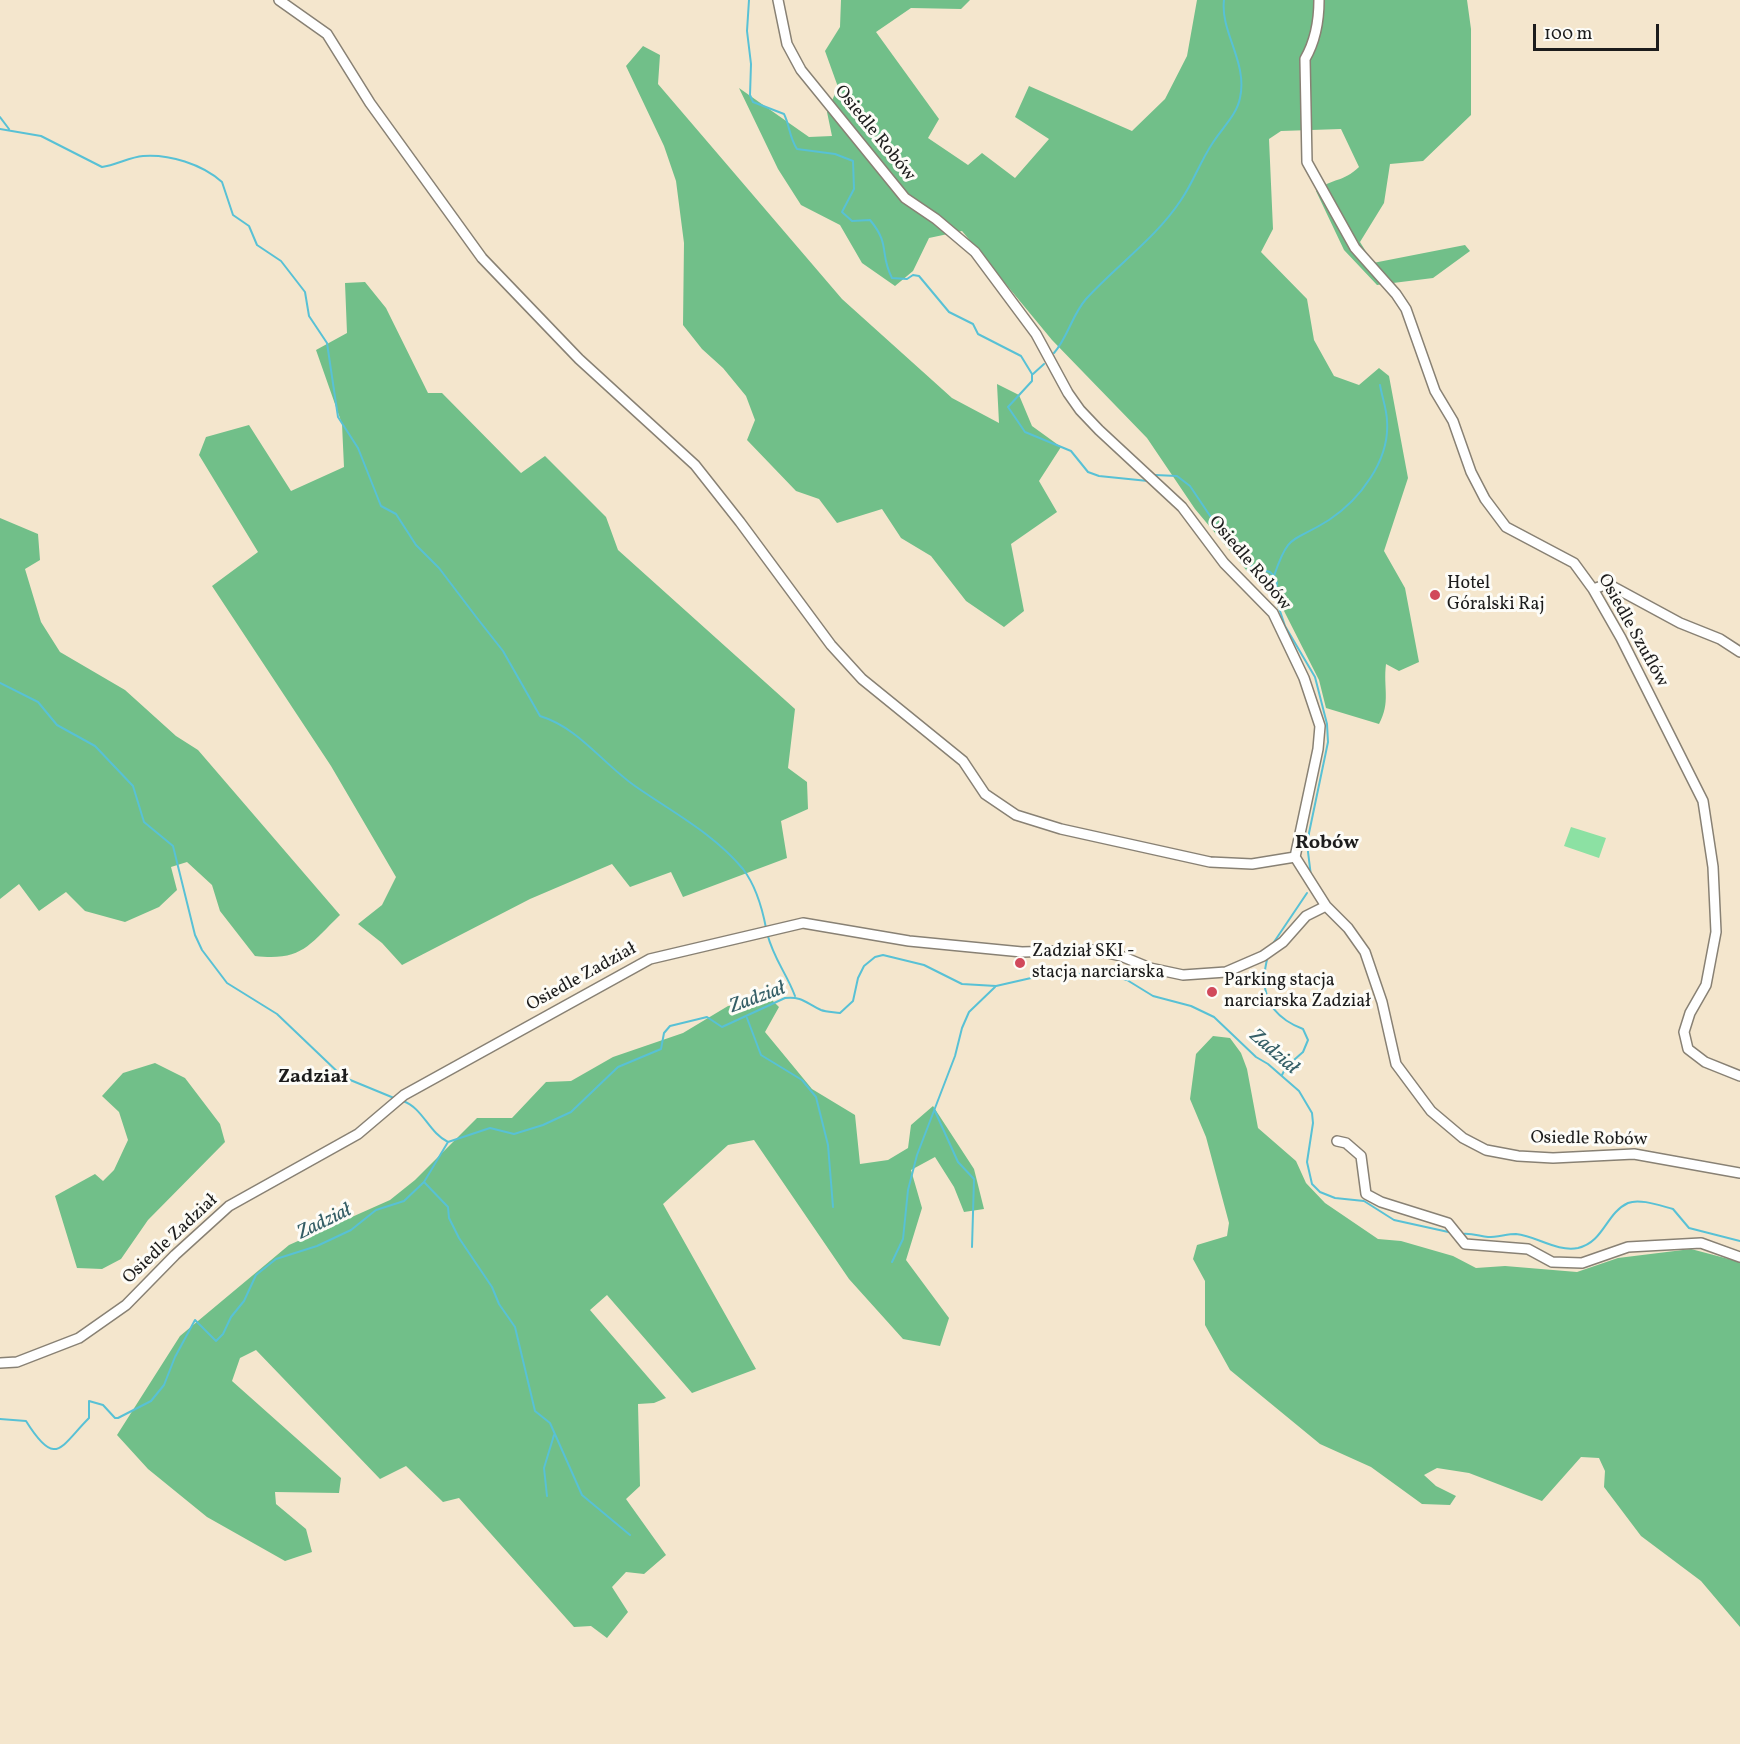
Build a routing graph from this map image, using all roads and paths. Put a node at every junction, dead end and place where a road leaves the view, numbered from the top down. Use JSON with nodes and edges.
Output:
{"nodes":[{"id":1,"x":279,"y":0,"type":"edge"},
{"id":2,"x":778,"y":0,"type":"edge"},
{"id":3,"x":1319,"y":0,"type":"edge"},
{"id":4,"x":1593,"y":589,"type":"junction"},
{"id":5,"x":1740,"y":652,"type":"edge"},
{"id":6,"x":1295,"y":857,"type":"junction"},
{"id":7,"x":1326,"y":906,"type":"junction"},
{"id":8,"x":1740,"y":1076,"type":"edge"},
{"id":9,"x":1337,"y":1141,"type":"dead end"},
{"id":10,"x":1740,"y":1173,"type":"edge"},
{"id":11,"x":1740,"y":1257,"type":"edge"},
{"id":12,"x":0,"y":1363,"type":"edge"}],
"edges":[{"from":1,"to":6,"type":"street"},
{"from":2,"to":6,"type":"street","name":"Osiedle Robów"},
{"from":3,"to":4,"type":"street","name":"Osiedle Szuflów"},
{"from":4,"to":5,"type":"street"},
{"from":4,"to":8,"type":"street","name":"Osiedle Szuflów"},
{"from":6,"to":7,"type":"street","name":"Osiedle Robów"},
{"from":7,"to":10,"type":"street","name":"Osiedle Robów"},
{"from":7,"to":12,"type":"street","name":"Osiedle Zadział"},
{"from":9,"to":11,"type":"street"}]}
